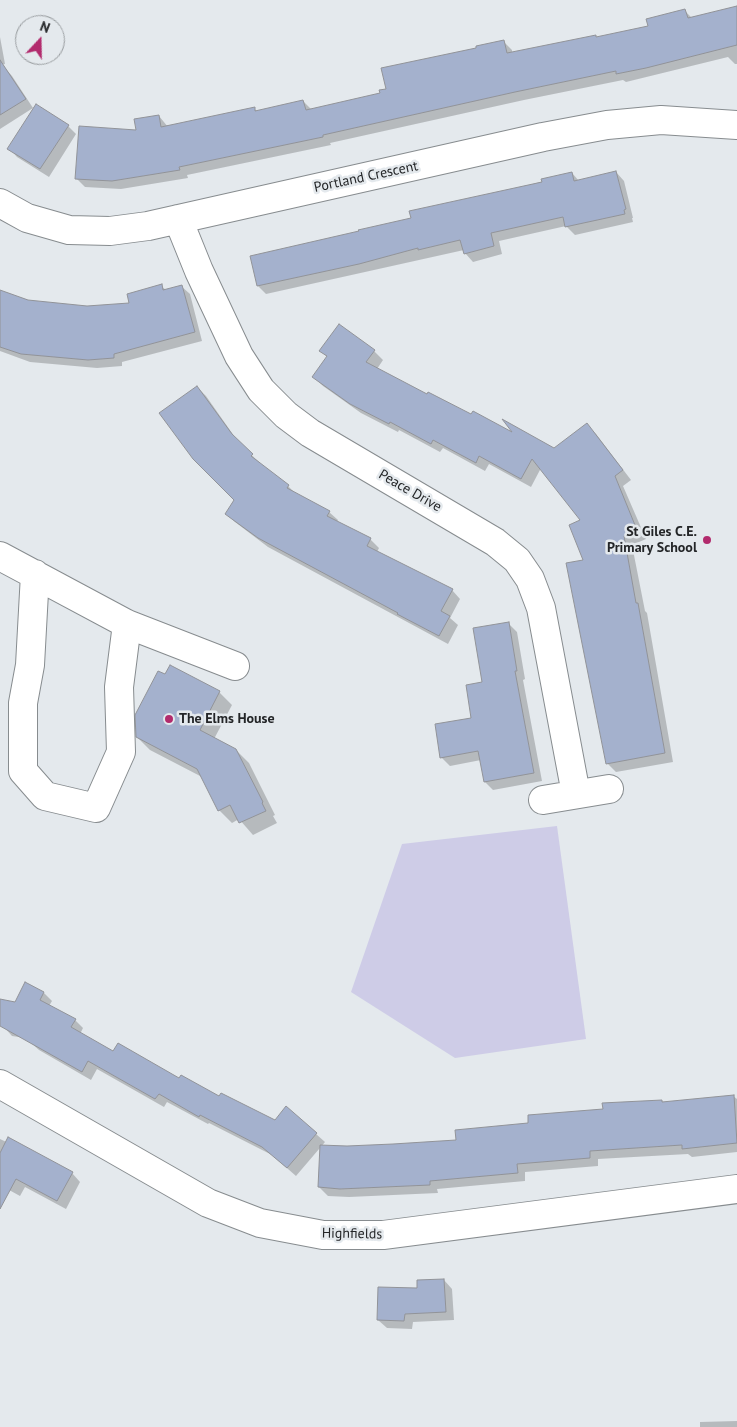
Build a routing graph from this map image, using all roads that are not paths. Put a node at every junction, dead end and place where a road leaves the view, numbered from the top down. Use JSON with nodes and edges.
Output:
{"nodes":[{"id":1,"x":737,"y":125,"type":"edge"},
{"id":2,"x":0,"y":203,"type":"edge"},
{"id":3,"x":178,"y":219,"type":"junction"},
{"id":4,"x":0,"y":556,"type":"edge"},
{"id":5,"x":36,"y":574,"type":"junction"},
{"id":6,"x":127,"y":624,"type":"junction"},
{"id":7,"x":235,"y":666,"type":"dead end"},
{"id":8,"x":609,"y":788,"type":"dead end"},
{"id":9,"x":576,"y":794,"type":"junction"},
{"id":10,"x":543,"y":800,"type":"dead end"},
{"id":11,"x":0,"y":1084,"type":"edge"},
{"id":12,"x":737,"y":1189,"type":"edge"}],
"edges":[{"from":1,"to":3,"type":"street","name":"Portland Crescent"},
{"from":2,"to":3,"type":"street","name":"Portland Crescent"},
{"from":3,"to":9,"type":"street","name":"Peace Drive"},
{"from":4,"to":5,"type":"street"},
{"from":5,"to":6,"type":"street"},
{"from":5,"to":6,"type":"street"},
{"from":6,"to":7,"type":"street"},
{"from":8,"to":9,"type":"street"},
{"from":9,"to":10,"type":"street"},
{"from":11,"to":12,"type":"street","name":"Highfields"}]}
